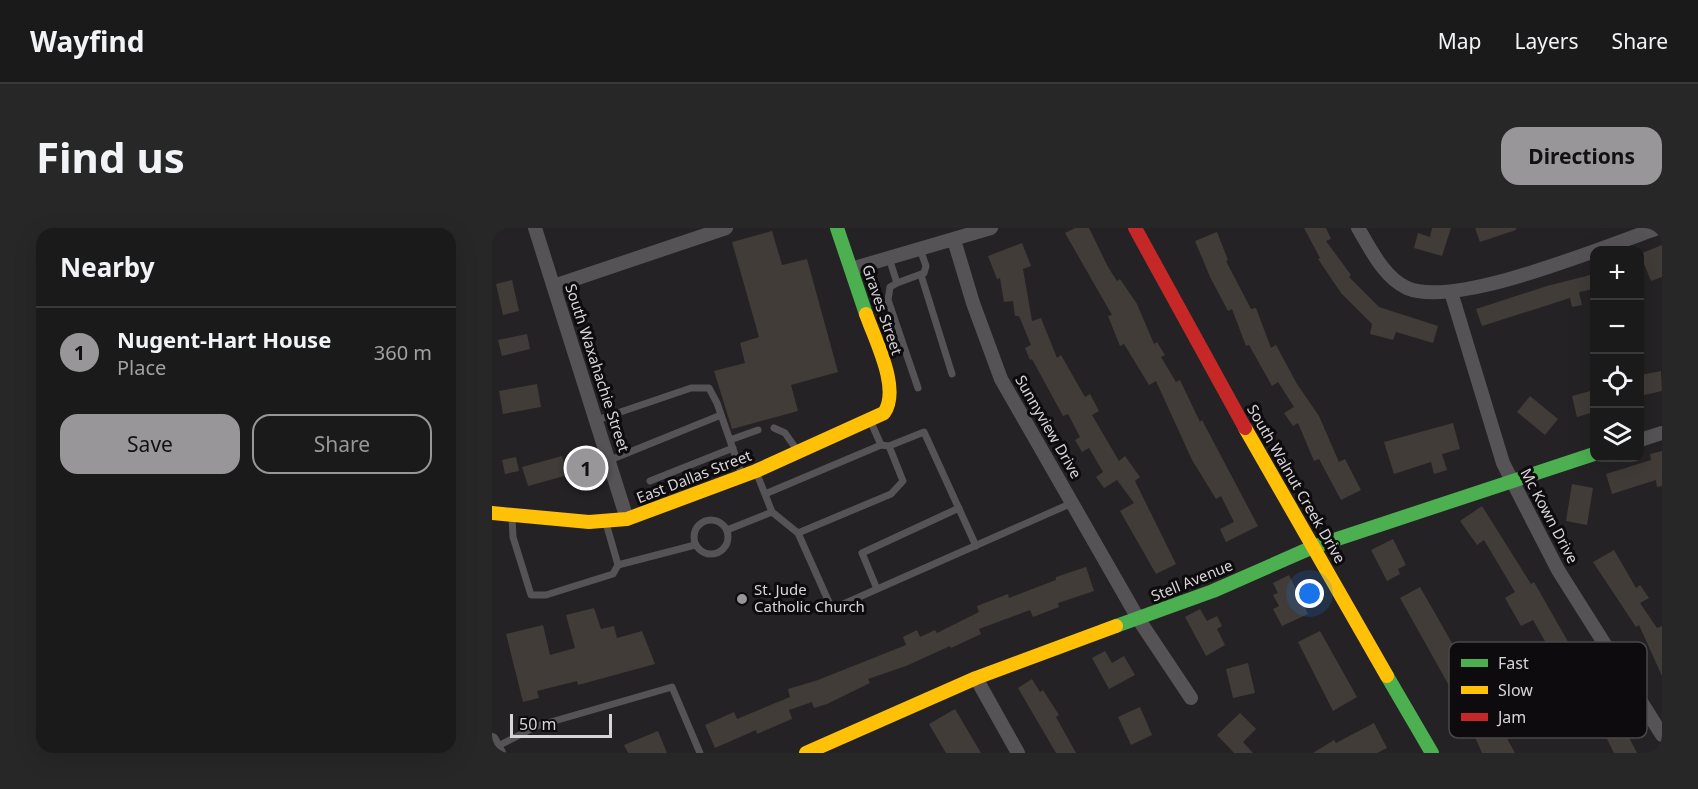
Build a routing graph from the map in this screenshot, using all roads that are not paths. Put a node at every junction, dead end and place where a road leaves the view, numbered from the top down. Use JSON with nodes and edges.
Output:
{"nodes":[{"id":1,"x":535,"y":228,"type":"edge"},
{"id":2,"x":726,"y":228,"type":"edge"},
{"id":3,"x":837,"y":228,"type":"edge"},
{"id":4,"x":991,"y":228,"type":"edge"},
{"id":5,"x":1135,"y":228,"type":"edge"},
{"id":6,"x":1358,"y":228,"type":"edge"},
{"id":7,"x":1658,"y":228,"type":"edge"},
{"id":8,"x":954,"y":240,"type":"junction"},
{"id":9,"x":920,"y":249,"type":"junction"},
{"id":10,"x":889,"y":258,"type":"junction"},
{"id":11,"x":851,"y":269,"type":"junction"},
{"id":12,"x":921,"y":275,"type":"junction"},
{"id":13,"x":897,"y":283,"type":"junction"},
{"id":14,"x":554,"y":286,"type":"junction"},
{"id":15,"x":1451,"y":291,"type":"junction"},
{"id":16,"x":952,"y":374,"type":"dead end"},
{"id":17,"x":918,"y":388,"type":"dead end"},
{"id":18,"x":891,"y":403,"type":"joint"},
{"id":19,"x":721,"y":416,"type":"junction"},
{"id":20,"x":597,"y":420,"type":"junction"},
{"id":21,"x":870,"y":420,"type":"junction"},
{"id":22,"x":774,"y":428,"type":"dead end"},
{"id":23,"x":758,"y":430,"type":"dead end"},
{"id":24,"x":1662,"y":433,"type":"edge"},
{"id":25,"x":1644,"y":439,"type":"edge"},
{"id":26,"x":730,"y":440,"type":"junction"},
{"id":27,"x":881,"y":445,"type":"junction"},
{"id":28,"x":890,"y":446,"type":"junction"},
{"id":29,"x":733,"y":448,"type":"junction"},
{"id":30,"x":798,"y":453,"type":"junction"},
{"id":31,"x":1590,"y":455,"type":"edge"},
{"id":32,"x":610,"y":460,"type":"junction"},
{"id":33,"x":749,"y":474,"type":"junction"},
{"id":34,"x":650,"y":481,"type":"dead end"},
{"id":35,"x":1511,"y":481,"type":"junction"},
{"id":36,"x":765,"y":494,"type":"junction"},
{"id":37,"x":1072,"y":503,"type":"junction"},
{"id":38,"x":959,"y":508,"type":"junction"},
{"id":39,"x":772,"y":512,"type":"junction"},
{"id":40,"x":492,"y":513,"type":"edge"},
{"id":41,"x":512,"y":515,"type":"junction"},
{"id":42,"x":627,"y":519,"type":"junction"},
{"id":43,"x":606,"y":522,"type":"junction"},
{"id":44,"x":726,"y":530,"type":"junction"},
{"id":45,"x":798,"y":533,"type":"junction"},
{"id":46,"x":695,"y":545,"type":"junction"},
{"id":47,"x":976,"y":546,"type":"junction"},
{"id":48,"x":1313,"y":547,"type":"junction"},
{"id":49,"x":618,"y":565,"type":"junction"},
{"id":50,"x":877,"y":589,"type":"junction"},
{"id":51,"x":1139,"y":620,"type":"junction"},
{"id":52,"x":1603,"y":642,"type":"edge"},
{"id":53,"x":976,"y":678,"type":"junction"},
{"id":54,"x":1191,"y":698,"type":"dead end"},
{"id":55,"x":1647,"y":711,"type":"edge"},
{"id":56,"x":1662,"y":735,"type":"edge"},
{"id":57,"x":496,"y":746,"type":"edge"},
{"id":58,"x":814,"y":752,"type":"edge"},
{"id":59,"x":700,"y":753,"type":"edge"},
{"id":60,"x":1018,"y":753,"type":"edge"},
{"id":61,"x":1432,"y":753,"type":"edge"}],
"edges":[{"from":1,"to":14,"type":"street","name":"South Waxahachie Street"},
{"from":2,"to":14,"type":"street"},
{"from":3,"to":11,"type":"street","name":"Graves Street"},
{"from":4,"to":8,"type":"street"},
{"from":5,"to":48,"type":"street","name":"South Walnut Creek Drive"},
{"from":6,"to":15,"type":"street"},
{"from":7,"to":15,"type":"street"},
{"from":8,"to":9,"type":"street"},
{"from":8,"to":37,"type":"street","name":"Sunnyview Drive"},
{"from":9,"to":10,"type":"street"},
{"from":9,"to":12,"type":"lane"},
{"from":10,"to":11,"type":"street"},
{"from":10,"to":13,"type":"lane"},
{"from":11,"to":18,"type":"street","name":"Graves Street"},
{"from":12,"to":13,"type":"lane"},
{"from":12,"to":16,"type":"lane"},
{"from":13,"to":17,"type":"lane"},
{"from":14,"to":20,"type":"street","name":"South Waxahachie Street"},
{"from":15,"to":35,"type":"street","name":"Mc Kown Drive"},
{"from":18,"to":21,"type":"street","name":"East Dallas Street"},
{"from":19,"to":20,"type":"lane"},
{"from":19,"to":26,"type":"lane"},
{"from":19,"to":32,"type":"lane"},
{"from":20,"to":32,"type":"street","name":"South Waxahachie Street"},
{"from":21,"to":27,"type":"lane"},
{"from":21,"to":30,"type":"street","name":"East Dallas Street"},
{"from":22,"to":30,"type":"lane"},
{"from":23,"to":26,"type":"lane"},
{"from":24,"to":25,"type":"street"},
{"from":26,"to":29,"type":"lane"},
{"from":27,"to":28,"type":"lane"},
{"from":27,"to":36,"type":"lane"},
{"from":28,"to":38,"type":"lane"},
{"from":28,"to":45,"type":"lane"},
{"from":29,"to":33,"type":"lane"},
{"from":29,"to":34,"type":"lane"},
{"from":30,"to":33,"type":"street","name":"East Dallas Street"},
{"from":31,"to":35,"type":"street","name":"Stell Avenue"},
{"from":32,"to":42,"type":"street","name":"South Waxahachie Street"},
{"from":33,"to":36,"type":"lane"},
{"from":33,"to":42,"type":"street","name":"East Dallas Street"},
{"from":35,"to":48,"type":"street","name":"Stell Avenue"},
{"from":35,"to":52,"type":"street","name":"Mc Kown Drive"},
{"from":36,"to":39,"type":"lane"},
{"from":37,"to":47,"type":"lane"},
{"from":37,"to":51,"type":"street","name":"Sunnyview Drive"},
{"from":38,"to":47,"type":"lane"},
{"from":38,"to":50,"type":"lane"},
{"from":39,"to":44,"type":"lane"},
{"from":39,"to":45,"type":"lane"},
{"from":40,"to":41,"type":"street","name":"East Dallas Street"},
{"from":41,"to":43,"type":"street","name":"East Dallas Street"},
{"from":41,"to":49,"type":"lane"},
{"from":42,"to":43,"type":"street","name":"East Dallas Street"},
{"from":43,"to":49,"type":"lane"},
{"from":44,"to":46,"type":"lane"},
{"from":44,"to":46,"type":"lane"},
{"from":45,"to":50,"type":"lane"},
{"from":46,"to":49,"type":"lane"},
{"from":47,"to":50,"type":"lane"},
{"from":48,"to":51,"type":"street","name":"Stell Avenue"},
{"from":48,"to":61,"type":"street","name":"South Walnut Creek Drive"},
{"from":51,"to":53,"type":"street","name":"Stell Avenue"},
{"from":51,"to":54,"type":"street","name":"Sunnyview Drive"},
{"from":53,"to":58,"type":"street","name":"Stell Avenue"},
{"from":53,"to":60,"type":"street"},
{"from":55,"to":56,"type":"street","name":"Mc Kown Drive"},
{"from":57,"to":59,"type":"lane"}]}
